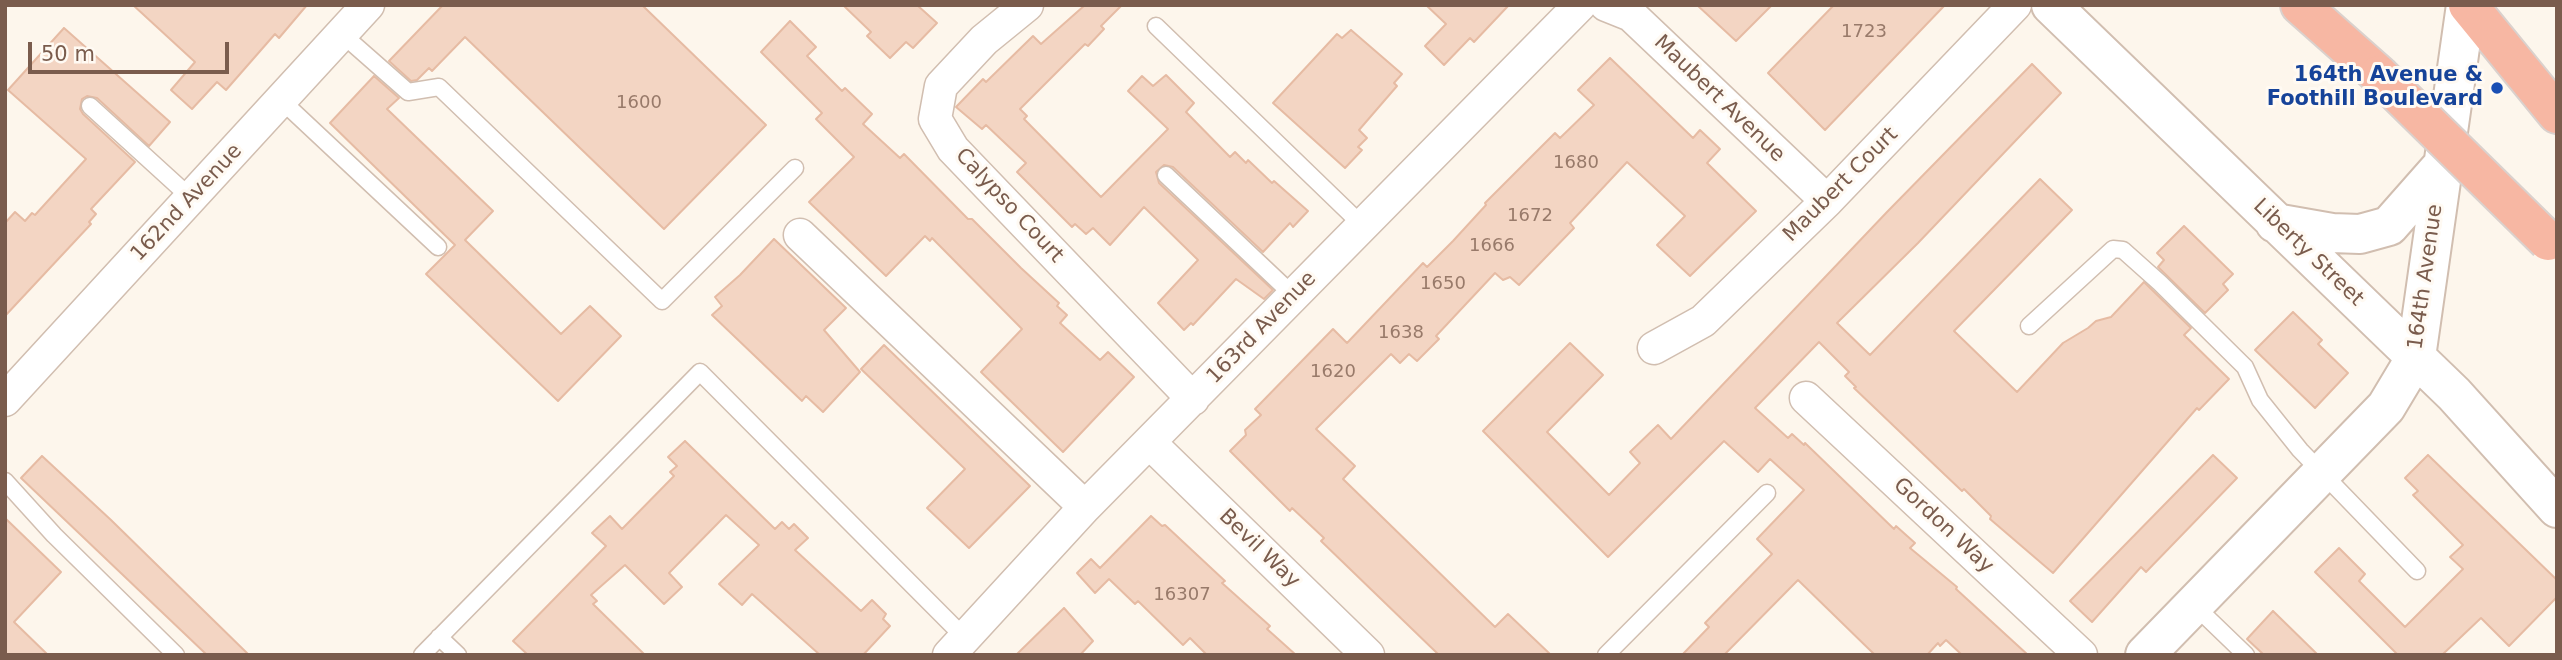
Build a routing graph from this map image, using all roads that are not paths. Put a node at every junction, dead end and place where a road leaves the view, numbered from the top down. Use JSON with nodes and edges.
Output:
{"nodes":[{"id":1,"x":368,"y":5,"type":"edge"},
{"id":2,"x":1027,"y":5,"type":"edge"},
{"id":3,"x":1580,"y":5,"type":"edge"},
{"id":4,"x":1606,"y":5,"type":"edge"},
{"id":5,"x":2015,"y":5,"type":"edge"},
{"id":6,"x":2051,"y":5,"type":"edge"},
{"id":7,"x":2300,"y":5,"type":"edge"},
{"id":8,"x":2467,"y":5,"type":"edge"},
{"id":9,"x":1156,"y":26,"type":"dead end"},
{"id":10,"x":342,"y":34,"type":"junction"},
{"id":11,"x":281,"y":100,"type":"junction"},
{"id":12,"x":89,"y":106,"type":"dead end"},
{"id":13,"x":2556,"y":113,"type":"edge"},
{"id":14,"x":2442,"y":166,"type":"junction"},
{"id":15,"x":795,"y":168,"type":"dead end"},
{"id":16,"x":1166,"y":175,"type":"dead end"},
{"id":17,"x":191,"y":198,"type":"junction"},
{"id":18,"x":1827,"y":201,"type":"junction"},
{"id":19,"x":2275,"y":223,"type":"junction"},
{"id":20,"x":1363,"y":226,"type":"junction"},
{"id":21,"x":800,"y":235,"type":"dead end"},
{"id":22,"x":2552,"y":246,"type":"edge"},
{"id":23,"x":438,"y":247,"type":"dead end"},
{"id":24,"x":1294,"y":296,"type":"junction"},
{"id":25,"x":2029,"y":326,"type":"dead end"},
{"id":26,"x":1654,"y":348,"type":"dead end"},
{"id":27,"x":2416,"y":357,"type":"junction"},
{"id":28,"x":1805,"y":398,"type":"dead end"},
{"id":29,"x":1193,"y":399,"type":"junction"},
{"id":30,"x":5,"y":400,"type":"edge"},
{"id":31,"x":1150,"y":443,"type":"junction"},
{"id":32,"x":2321,"y":473,"type":"junction"},
{"id":33,"x":5,"y":481,"type":"edge"},
{"id":34,"x":1767,"y":493,"type":"dead end"},
{"id":35,"x":1085,"y":507,"type":"junction"},
{"id":36,"x":2557,"y":508,"type":"edge"},
{"id":37,"x":2417,"y":571,"type":"dead end"},
{"id":38,"x":2193,"y":604,"type":"junction"},
{"id":39,"x":439,"y":637,"type":"junction"},
{"id":40,"x":957,"y":646,"type":"edge"},
{"id":41,"x":176,"y":655,"type":"edge"},
{"id":42,"x":422,"y":655,"type":"edge"},
{"id":43,"x":458,"y":655,"type":"edge"},
{"id":44,"x":1368,"y":655,"type":"edge"},
{"id":45,"x":1606,"y":655,"type":"edge"},
{"id":46,"x":2081,"y":655,"type":"edge"},
{"id":47,"x":2145,"y":655,"type":"edge"},
{"id":48,"x":2246,"y":655,"type":"edge"}],
"edges":[{"from":1,"to":10,"type":"street","name":"162nd Avenue"},
{"from":2,"to":29,"type":"street","name":"Calypso Court"},
{"from":3,"to":20,"type":"street","name":"163rd Avenue"},
{"from":4,"to":18,"type":"street","name":"Maubert Avenue"},
{"from":5,"to":18,"type":"street","name":"Maubert Court"},
{"from":6,"to":19,"type":"street","name":"Liberty Street"},
{"from":7,"to":22,"type":"highway","bridge":true},
{"from":8,"to":13,"type":"highway"},
{"from":8,"to":14,"type":"street","name":"164th Avenue"},
{"from":9,"to":20,"type":"lane"},
{"from":10,"to":11,"type":"street","name":"162nd Avenue"},
{"from":10,"to":15,"type":"lane"},
{"from":11,"to":17,"type":"street","name":"162nd Avenue"},
{"from":11,"to":23,"type":"lane"},
{"from":12,"to":17,"type":"lane"},
{"from":14,"to":19,"type":"street"},
{"from":14,"to":27,"type":"street","name":"164th Avenue"},
{"from":16,"to":24,"type":"lane"},
{"from":17,"to":30,"type":"street","name":"162nd Avenue"},
{"from":18,"to":26,"type":"street","name":"Maubert Court"},
{"from":19,"to":27,"type":"street","name":"Liberty Street"},
{"from":20,"to":24,"type":"street","name":"163rd Avenue"},
{"from":21,"to":35,"type":"street"},
{"from":24,"to":29,"type":"street","name":"163rd Avenue"},
{"from":25,"to":32,"type":"lane"},
{"from":27,"to":32,"type":"street","name":"164th Avenue"},
{"from":27,"to":36,"type":"street","name":"Liberty Street"},
{"from":28,"to":46,"type":"street","name":"Gordon Way"},
{"from":29,"to":31,"type":"street","name":"163rd Avenue"},
{"from":31,"to":35,"type":"street","name":"163rd Avenue"},
{"from":31,"to":44,"type":"street","name":"Bevil Way"},
{"from":32,"to":37,"type":"lane"},
{"from":32,"to":38,"type":"street","name":"164th Avenue"},
{"from":33,"to":41,"type":"lane"},
{"from":34,"to":45,"type":"lane"},
{"from":35,"to":40,"type":"street","name":"163rd Avenue"},
{"from":38,"to":47,"type":"street","name":"164th Avenue"},
{"from":38,"to":48,"type":"lane"},
{"from":39,"to":40,"type":"lane"},
{"from":39,"to":42,"type":"lane"},
{"from":39,"to":43,"type":"lane"}]}
